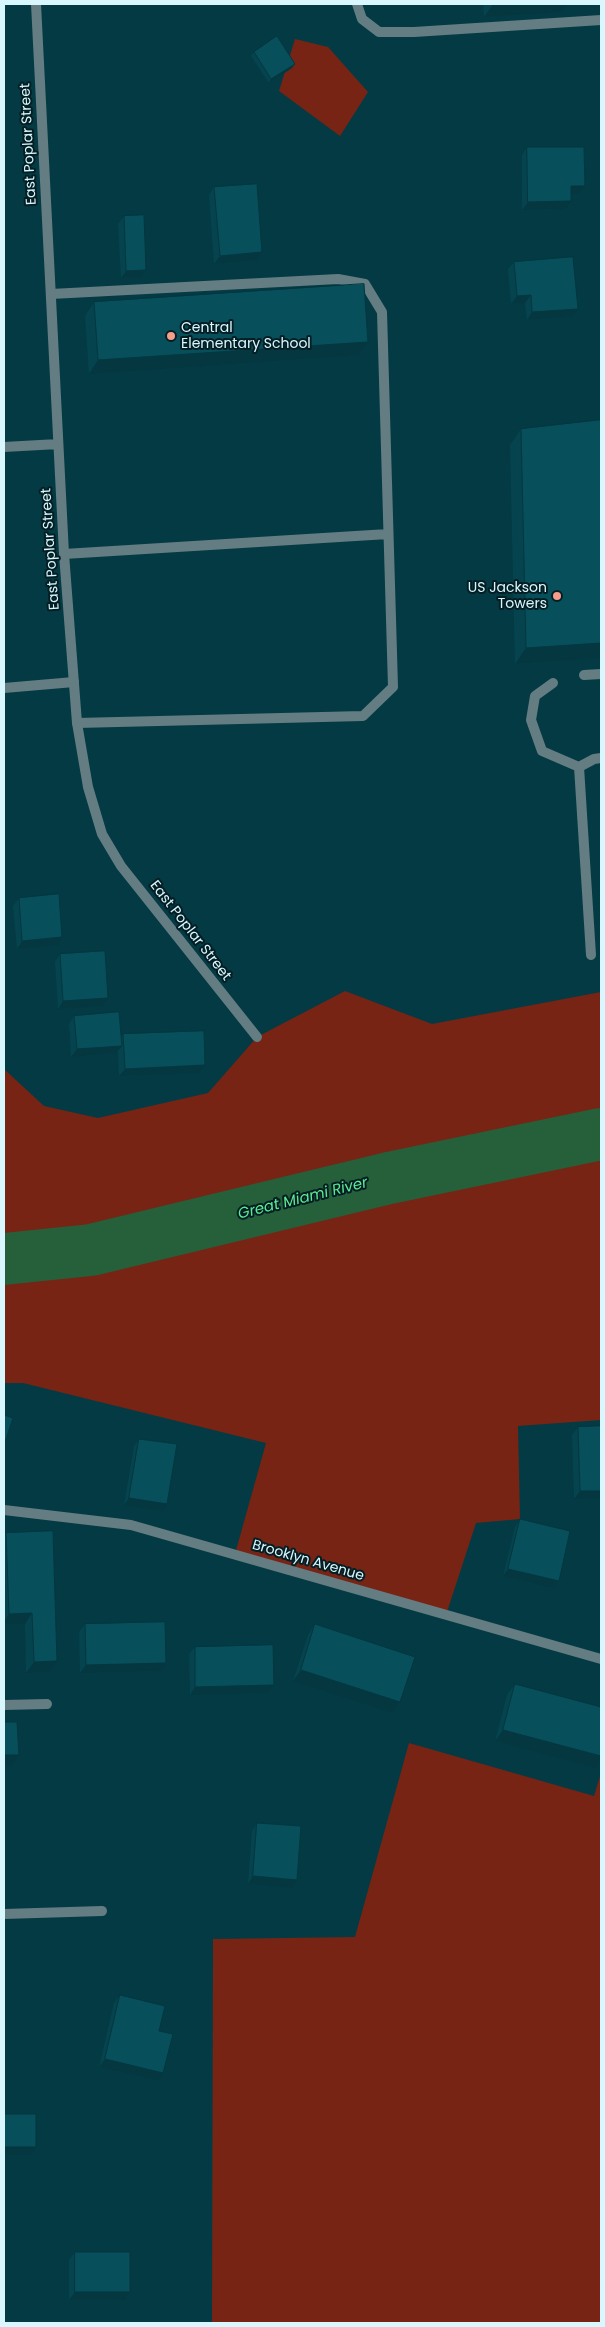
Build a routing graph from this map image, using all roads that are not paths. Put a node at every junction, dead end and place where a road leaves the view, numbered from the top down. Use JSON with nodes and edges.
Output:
{"nodes":[{"id":1,"x":36,"y":4,"type":"edge"},
{"id":2,"x":357,"y":4,"type":"edge"},
{"id":3,"x":601,"y":20,"type":"edge"},
{"id":4,"x":51,"y":294,"type":"junction"},
{"id":5,"x":58,"y":444,"type":"junction"},
{"id":6,"x":4,"y":447,"type":"edge"},
{"id":7,"x":388,"y":534,"type":"junction"},
{"id":8,"x":64,"y":554,"type":"junction"},
{"id":9,"x":601,"y":674,"type":"edge"},
{"id":10,"x":584,"y":676,"type":"dead end"},
{"id":11,"x":74,"y":682,"type":"junction"},
{"id":12,"x":552,"y":683,"type":"dead end"},
{"id":13,"x":4,"y":688,"type":"edge"},
{"id":14,"x":77,"y":723,"type":"junction"},
{"id":15,"x":601,"y":758,"type":"edge"},
{"id":16,"x":578,"y":767,"type":"junction"},
{"id":17,"x":591,"y":955,"type":"dead end"},
{"id":18,"x":257,"y":1037,"type":"dead end"},
{"id":19,"x":4,"y":1510,"type":"edge"},
{"id":20,"x":601,"y":1659,"type":"edge"},
{"id":21,"x":47,"y":1704,"type":"dead end"},
{"id":22,"x":4,"y":1705,"type":"edge"},
{"id":23,"x":102,"y":1911,"type":"dead end"},
{"id":24,"x":4,"y":1914,"type":"edge"}],
"edges":[{"from":1,"to":4,"type":"street","name":"East Poplar Street"},
{"from":2,"to":3,"type":"street"},
{"from":4,"to":5,"type":"street","name":"East Poplar Street"},
{"from":4,"to":7,"type":"street"},
{"from":5,"to":6,"type":"street"},
{"from":5,"to":8,"type":"street","name":"East Poplar Street"},
{"from":7,"to":8,"type":"street"},
{"from":7,"to":14,"type":"street"},
{"from":8,"to":11,"type":"street","name":"East Poplar Street"},
{"from":9,"to":10,"type":"street"},
{"from":11,"to":13,"type":"street"},
{"from":11,"to":14,"type":"street","name":"East Poplar Street"},
{"from":12,"to":16,"type":"street"},
{"from":14,"to":18,"type":"street","name":"East Poplar Street"},
{"from":15,"to":16,"type":"street"},
{"from":16,"to":17,"type":"street"},
{"from":19,"to":20,"type":"street","name":"Brooklyn Avenue"},
{"from":21,"to":22,"type":"street"},
{"from":23,"to":24,"type":"street"}]}
